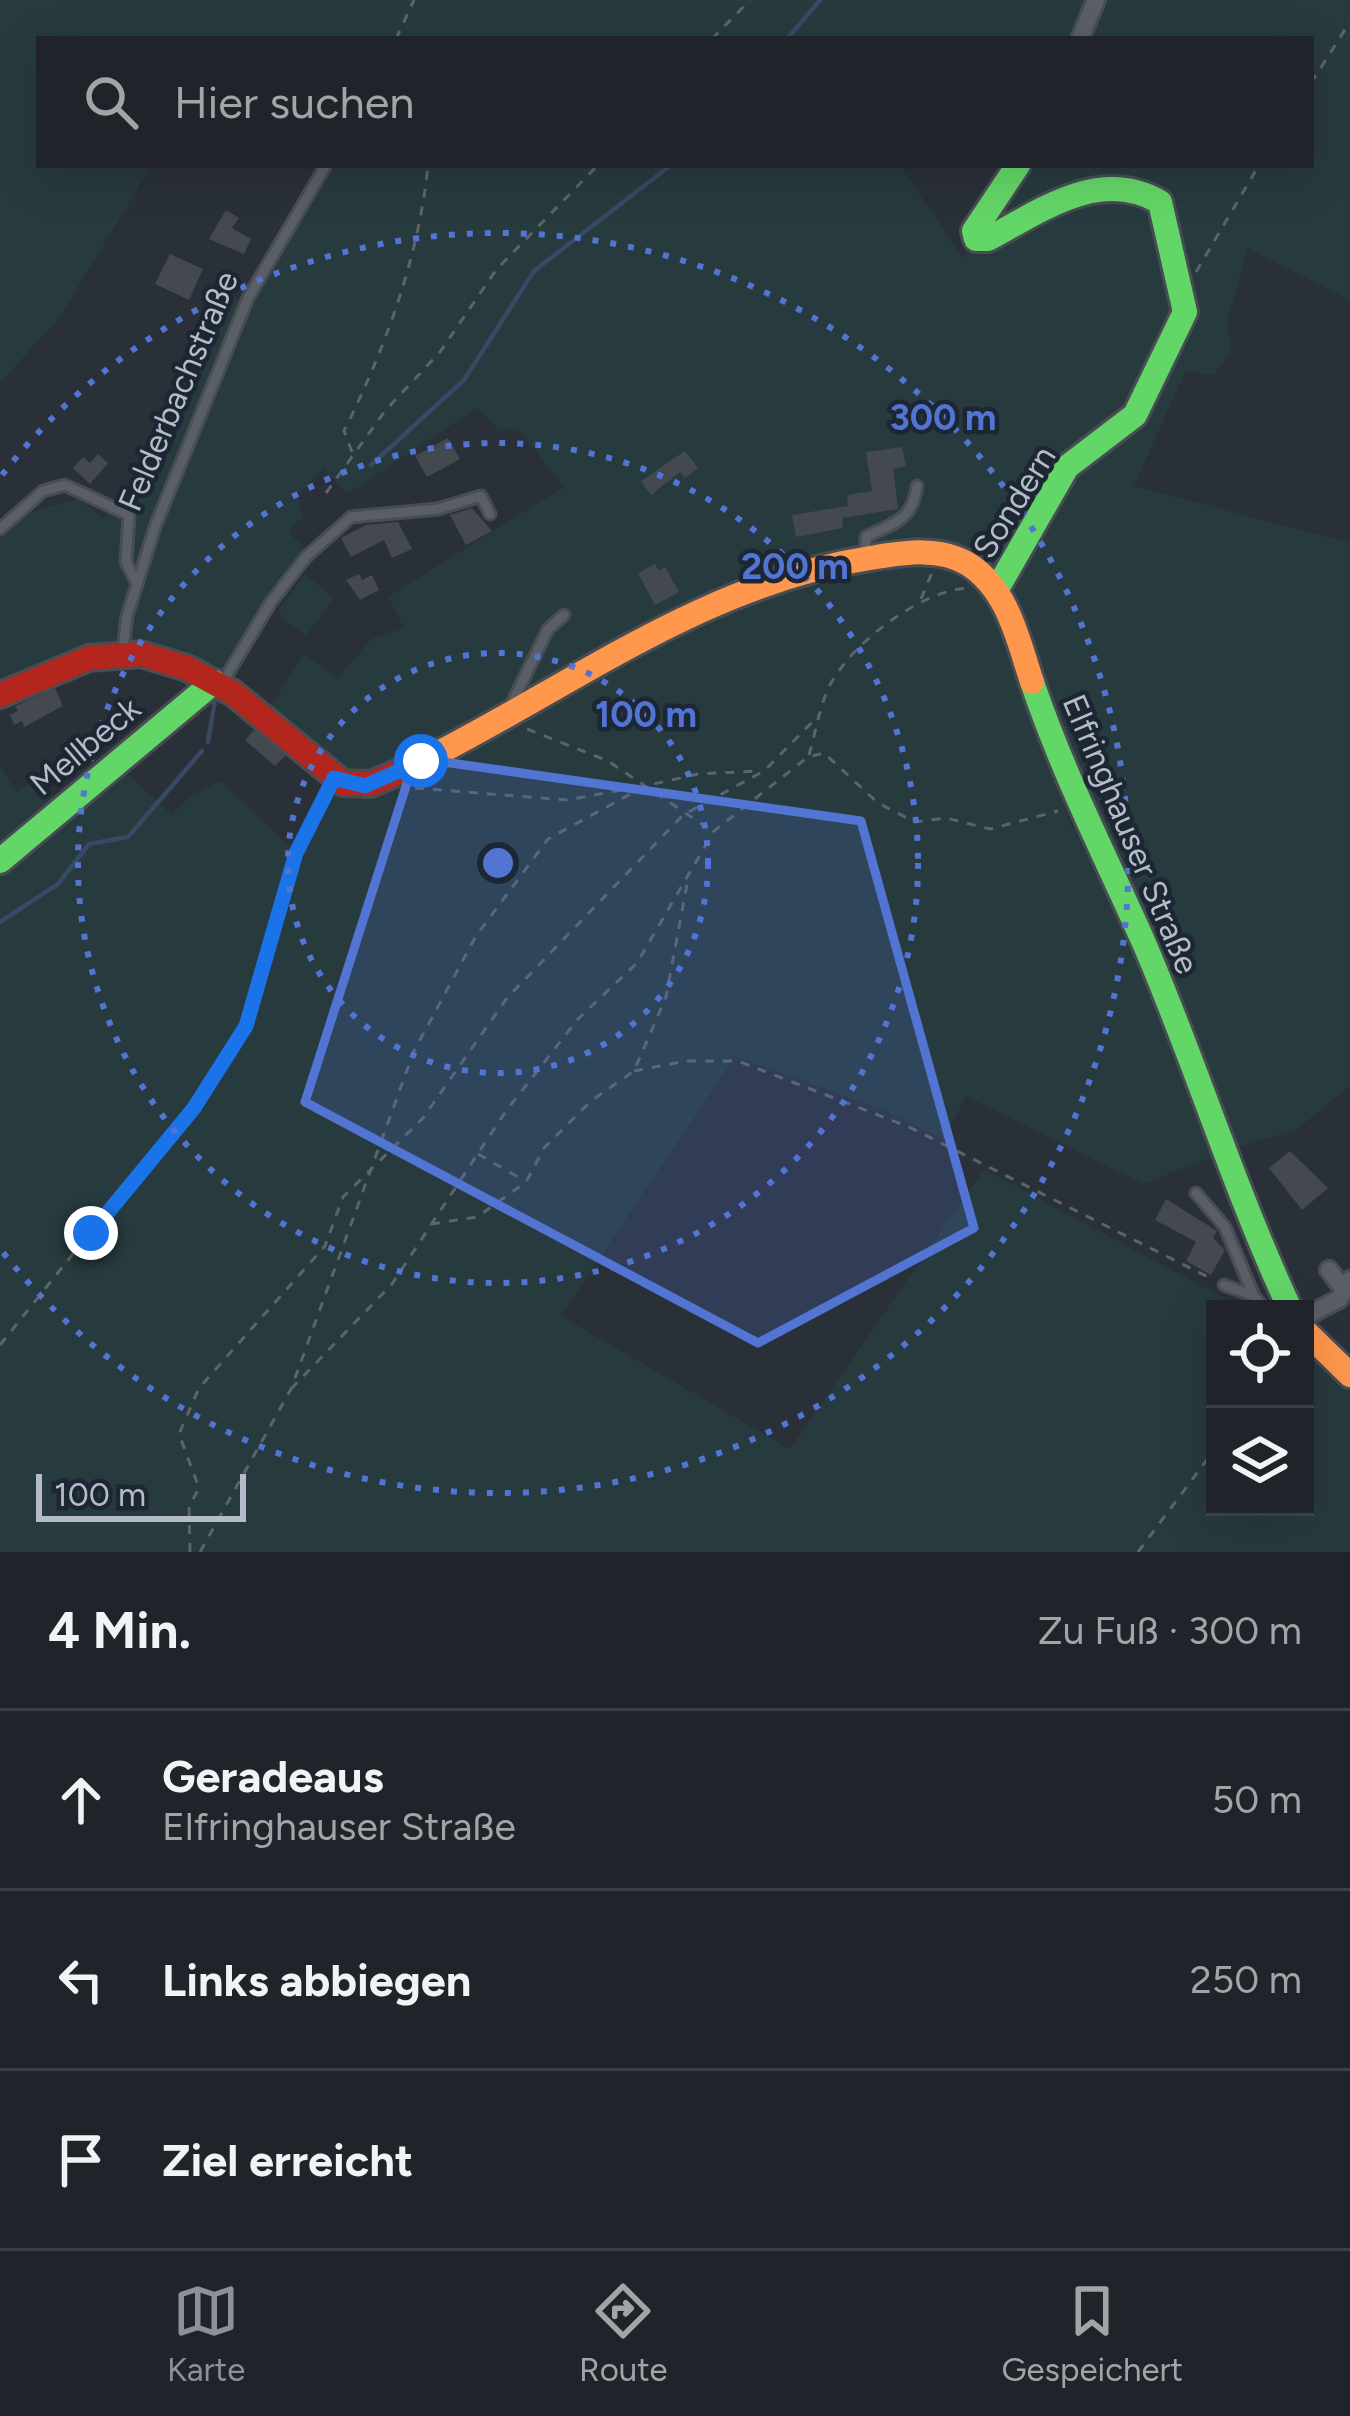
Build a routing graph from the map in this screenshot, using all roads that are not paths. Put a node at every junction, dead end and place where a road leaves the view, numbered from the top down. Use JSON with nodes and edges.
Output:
{"nodes":[{"id":1,"x":1096,"y":0,"type":"edge"},
{"id":2,"x":1080,"y":36,"type":"edge"},
{"id":3,"x":324,"y":168,"type":"edge"},
{"id":4,"x":1016,"y":168,"type":"edge"},
{"id":5,"x":917,"y":486,"type":"dead end"},
{"id":6,"x":490,"y":514,"type":"dead end"},
{"id":7,"x":0,"y":529,"type":"edge"},
{"id":8,"x":865,"y":557,"type":"junction"},
{"id":9,"x":137,"y":584,"type":"junction"},
{"id":10,"x":997,"y":590,"type":"junction"},
{"id":11,"x":564,"y":615,"type":"dead end"},
{"id":12,"x":122,"y":653,"type":"junction"},
{"id":13,"x":221,"y":685,"type":"junction"},
{"id":14,"x":0,"y":694,"type":"edge"},
{"id":15,"x":503,"y":714,"type":"junction"},
{"id":16,"x":0,"y":861,"type":"edge"},
{"id":17,"x":1196,"y":1193,"type":"dead end"},
{"id":18,"x":1329,"y":1270,"type":"dead end"},
{"id":19,"x":1224,"y":1285,"type":"road end"},
{"id":20,"x":1347,"y":1285,"type":"edge"},
{"id":21,"x":1254,"y":1296,"type":"junction"},
{"id":22,"x":1257,"y":1300,"type":"edge"},
{"id":23,"x":1285,"y":1300,"type":"edge"},
{"id":24,"x":1314,"y":1311,"type":"edge"},
{"id":25,"x":1314,"y":1340,"type":"edge"},
{"id":26,"x":1350,"y":1375,"type":"edge"}],
"edges":[{"from":1,"to":2,"type":"street"},
{"from":3,"to":9,"type":"lane","name":"Felderbachstraße"},
{"from":4,"to":10,"type":"street","name":"Sondern"},
{"from":5,"to":8,"type":"lane"},
{"from":6,"to":13,"type":"lane"},
{"from":7,"to":9,"type":"lane","name":"Felderbachstraße"},
{"from":8,"to":10,"type":"street"},
{"from":8,"to":15,"type":"street"},
{"from":9,"to":12,"type":"lane","name":"Felderbachstraße"},
{"from":10,"to":23,"type":"street","name":"Elfringhauser Straße"},
{"from":11,"to":15,"type":"lane"},
{"from":12,"to":13,"type":"street"},
{"from":12,"to":14,"type":"street"},
{"from":13,"to":15,"type":"street"},
{"from":13,"to":16,"type":"street","name":"Mellbeck"},
{"from":17,"to":21,"type":"lane"},
{"from":18,"to":20,"type":"street"},
{"from":19,"to":21,"type":"lane"},
{"from":20,"to":24,"type":"street"},
{"from":21,"to":22,"type":"lane"},
{"from":25,"to":26,"type":"street"}]}
